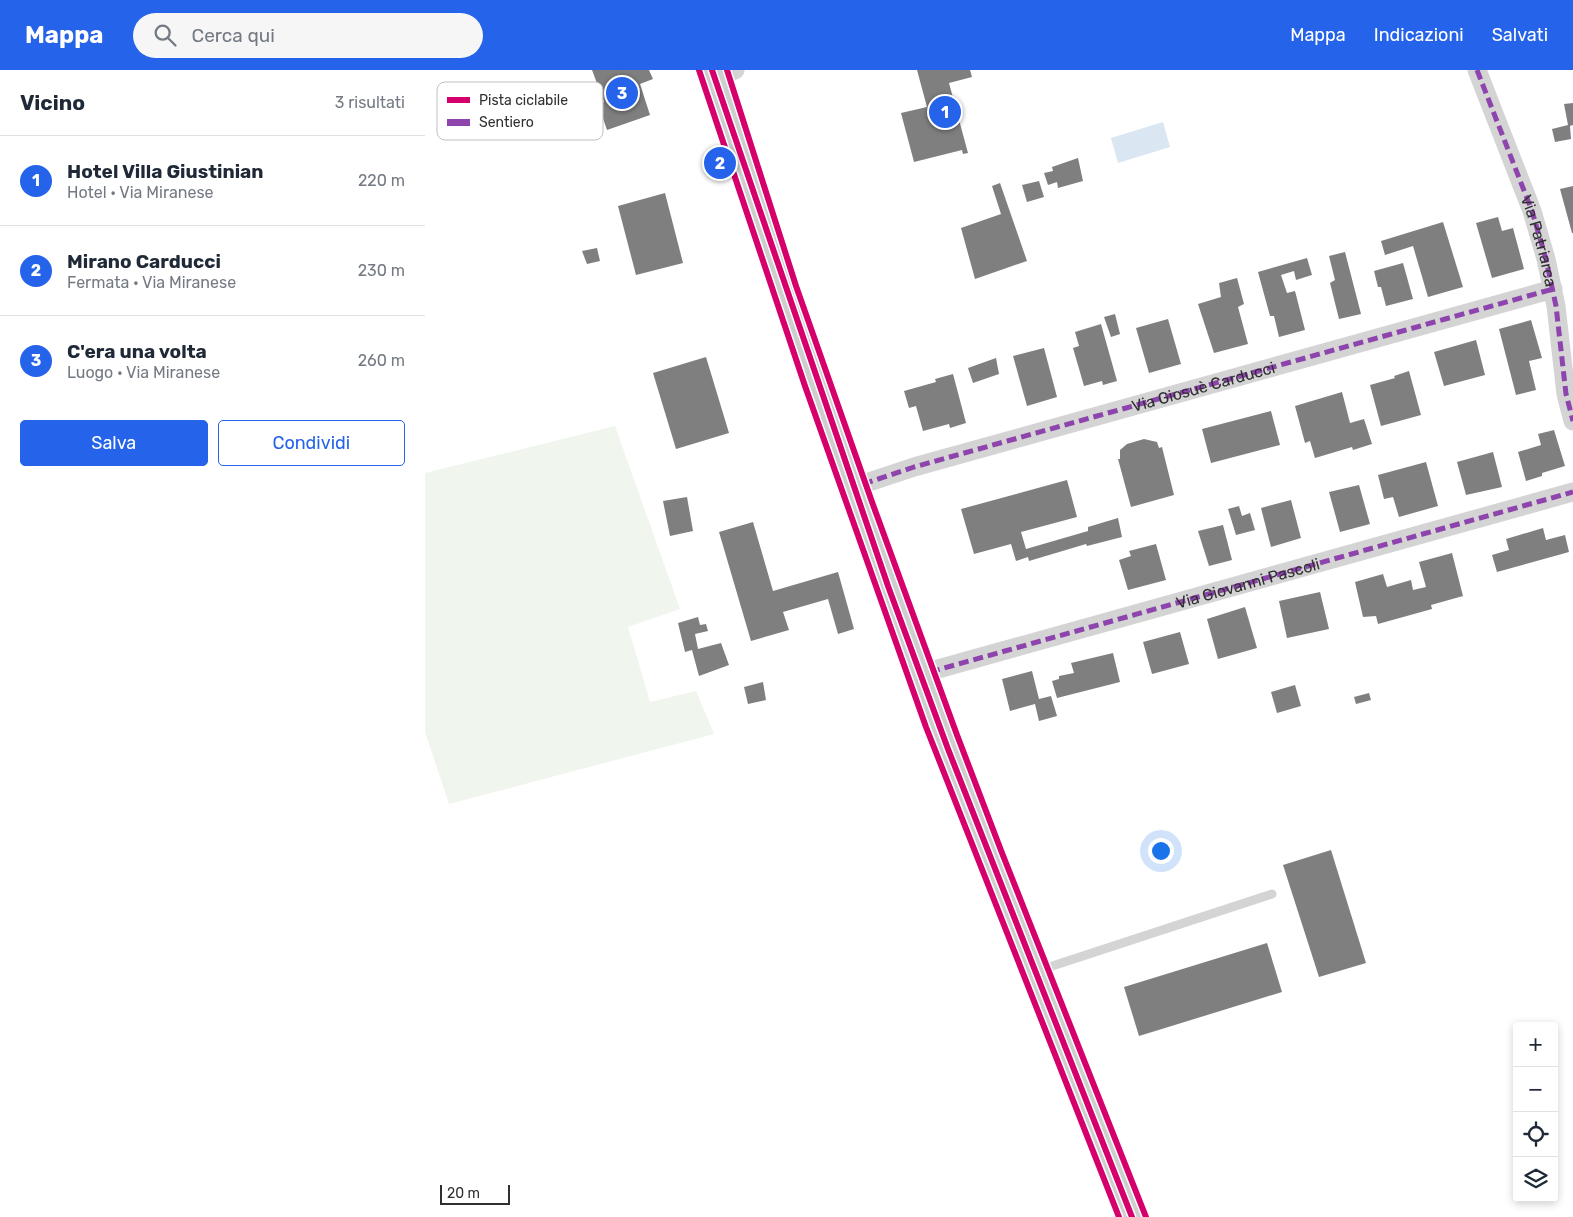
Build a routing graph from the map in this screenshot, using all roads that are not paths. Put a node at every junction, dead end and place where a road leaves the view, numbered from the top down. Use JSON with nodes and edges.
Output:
{"nodes":[{"id":1,"x":1477,"y":70,"type":"edge"},
{"id":2,"x":720,"y":72,"type":"edge"},
{"id":3,"x":1553,"y":289,"type":"junction"},
{"id":4,"x":1573,"y":421,"type":"edge"},
{"id":5,"x":854,"y":486,"type":"junction"},
{"id":6,"x":1573,"y":492,"type":"edge"},
{"id":7,"x":922,"y":675,"type":"junction"},
{"id":8,"x":1272,"y":894,"type":"dead end"},
{"id":9,"x":1035,"y":972,"type":"junction"},
{"id":10,"x":1132,"y":1217,"type":"edge"}],
"edges":[{"from":1,"to":3,"type":"street","name":"Via Patriarca"},
{"from":2,"to":5,"type":"main road"},
{"from":3,"to":4,"type":"street","name":"Via Patriarca"},
{"from":3,"to":5,"type":"street","name":"Via Giosuè Carducci"},
{"from":5,"to":7,"type":"main road"},
{"from":6,"to":7,"type":"street","name":"Via Giovanni Pascoli"},
{"from":7,"to":9,"type":"main road"},
{"from":8,"to":9,"type":"lane"},
{"from":9,"to":10,"type":"main road"}]}
